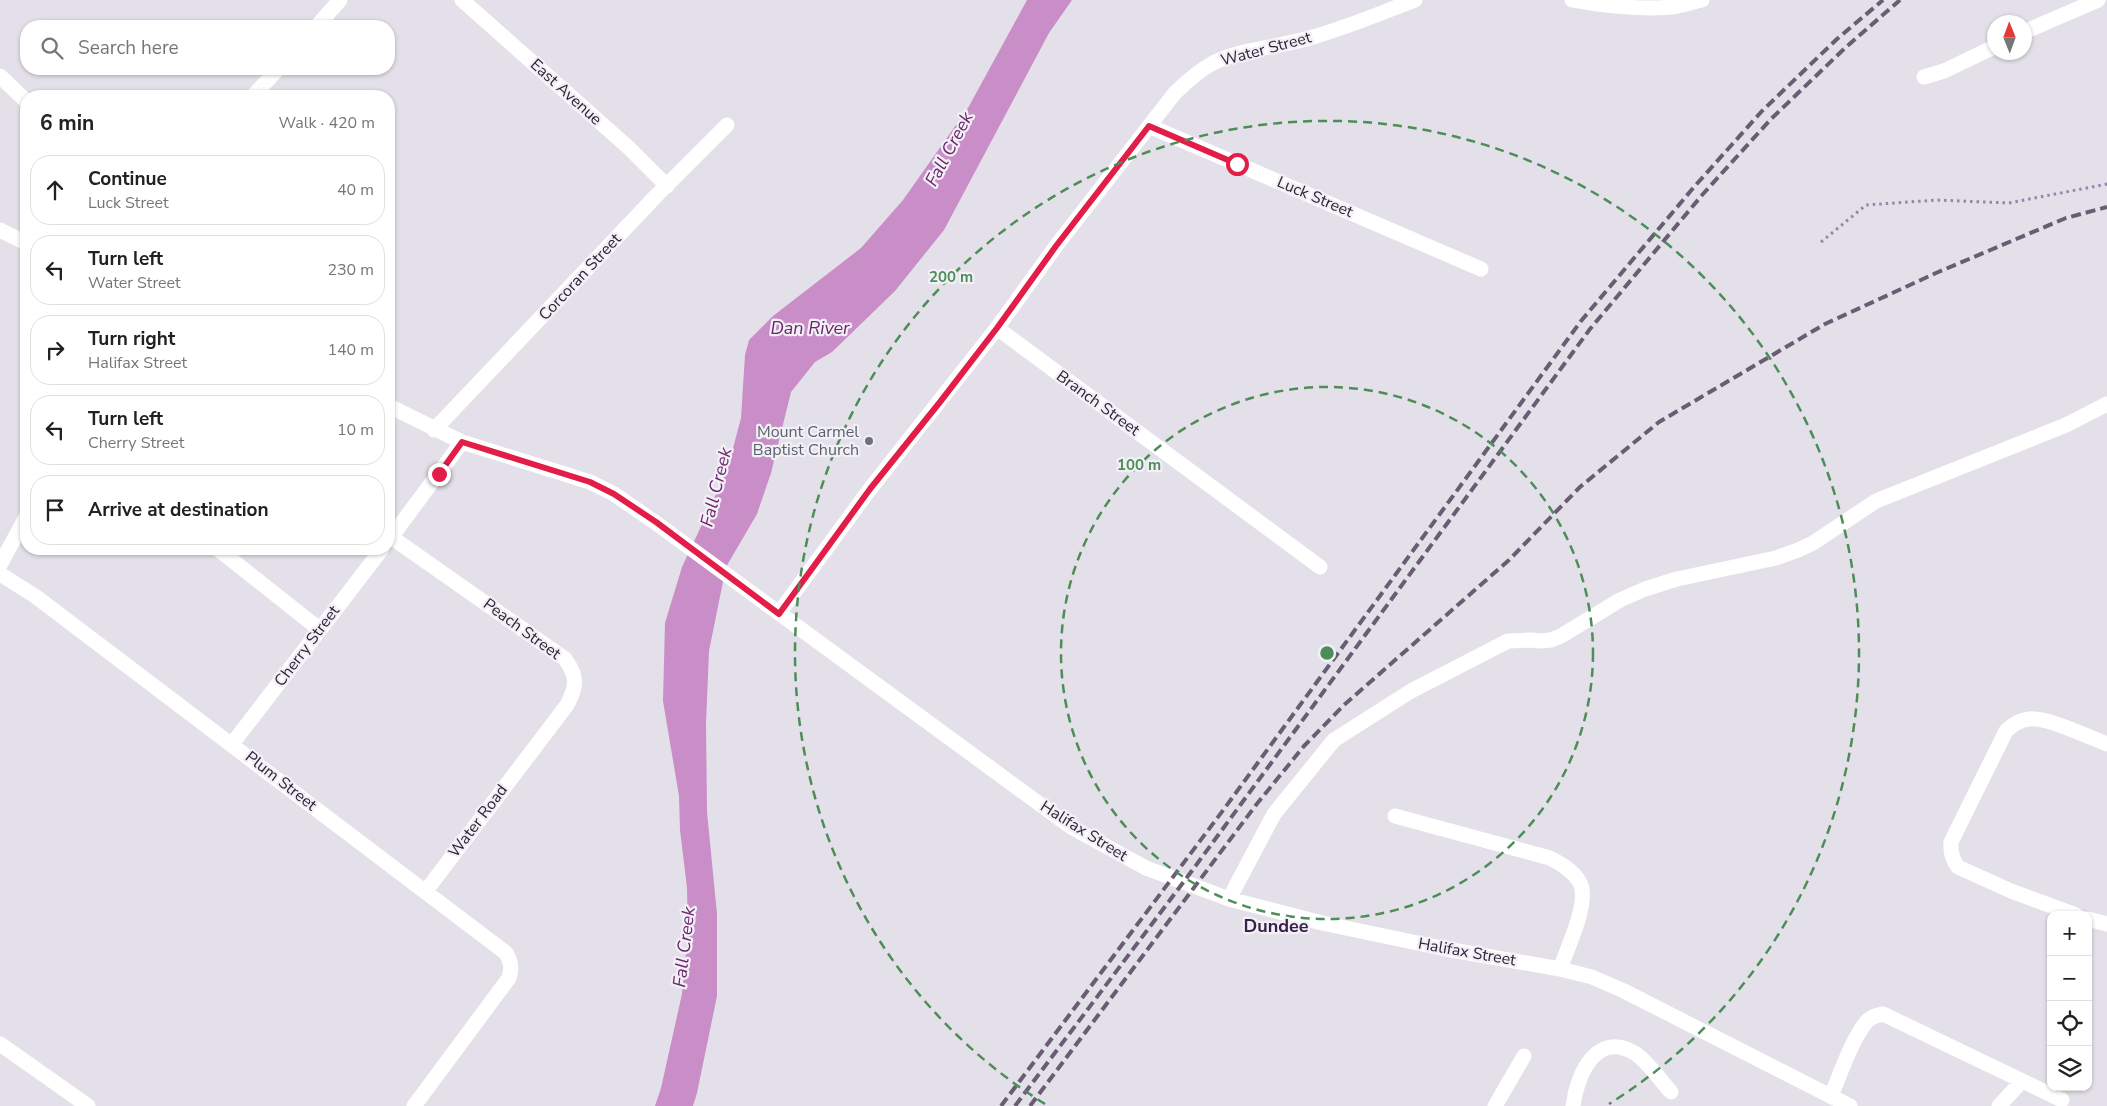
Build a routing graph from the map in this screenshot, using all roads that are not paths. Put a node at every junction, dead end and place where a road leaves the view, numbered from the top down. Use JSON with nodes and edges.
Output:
{"nodes":[{"id":1,"x":340,"y":0,"type":"edge"},
{"id":2,"x":462,"y":0,"type":"edge"},
{"id":3,"x":1415,"y":0,"type":"edge"},
{"id":4,"x":1572,"y":0,"type":"edge"},
{"id":5,"x":1702,"y":0,"type":"edge"},
{"id":6,"x":2098,"y":0,"type":"edge"},
{"id":7,"x":322,"y":20,"type":"edge"},
{"id":8,"x":2032,"y":29,"type":"edge"},
{"id":9,"x":1987,"y":50,"type":"edge"},
{"id":10,"x":272,"y":75,"type":"edge"},
{"id":11,"x":0,"y":76,"type":"edge"},
{"id":12,"x":1924,"y":77,"type":"dead end"},
{"id":13,"x":259,"y":90,"type":"edge"},
{"id":14,"x":20,"y":94,"type":"edge"},
{"id":15,"x":727,"y":126,"type":"dead end"},
{"id":16,"x":1149,"y":126,"type":"junction"},
{"id":17,"x":667,"y":186,"type":"junction"},
{"id":18,"x":0,"y":230,"type":"edge"},
{"id":19,"x":20,"y":240,"type":"edge"},
{"id":20,"x":1481,"y":269,"type":"dead end"},
{"id":21,"x":997,"y":328,"type":"junction"},
{"id":22,"x":2107,"y":404,"type":"edge"},
{"id":23,"x":395,"y":409,"type":"edge"},
{"id":24,"x":434,"y":430,"type":"junction"},
{"id":25,"x":462,"y":442,"type":"junction"},
{"id":26,"x":20,"y":528,"type":"edge"},
{"id":27,"x":395,"y":531,"type":"edge"},
{"id":28,"x":395,"y":547,"type":"edge"},
{"id":29,"x":226,"y":555,"type":"edge"},
{"id":30,"x":377,"y":555,"type":"edge"},
{"id":31,"x":0,"y":565,"type":"edge"},
{"id":32,"x":1320,"y":567,"type":"dead end"},
{"id":33,"x":0,"y":574,"type":"edge"},
{"id":34,"x":779,"y":614,"type":"junction"},
{"id":35,"x":320,"y":629,"type":"junction"},
{"id":36,"x":232,"y":744,"type":"junction"},
{"id":37,"x":2107,"y":744,"type":"edge"},
{"id":38,"x":532,"y":751,"type":"joint"},
{"id":39,"x":1395,"y":816,"type":"dead end"},
{"id":40,"x":425,"y":892,"type":"junction"},
{"id":41,"x":1229,"y":899,"type":"junction"},
{"id":42,"x":2065,"y":911,"type":"edge"},
{"id":43,"x":2092,"y":919,"type":"edge"},
{"id":44,"x":2107,"y":924,"type":"edge"},
{"id":45,"x":1560,"y":969,"type":"junction"},
{"id":46,"x":0,"y":1044,"type":"edge"},
{"id":47,"x":1524,"y":1056,"type":"dead end"},
{"id":48,"x":2020,"y":1082,"type":"junction"},
{"id":49,"x":1671,"y":1092,"type":"dead end"},
{"id":50,"x":1831,"y":1096,"type":"junction"},
{"id":51,"x":2062,"y":1100,"type":"dead end"},
{"id":52,"x":88,"y":1106,"type":"edge"},
{"id":53,"x":414,"y":1106,"type":"edge"},
{"id":54,"x":1495,"y":1106,"type":"edge"},
{"id":55,"x":1572,"y":1106,"type":"edge"},
{"id":56,"x":1850,"y":1106,"type":"edge"},
{"id":57,"x":1999,"y":1106,"type":"edge"}],
"edges":[{"from":1,"to":7,"type":"street"},
{"from":2,"to":17,"type":"street","name":"East Avenue"},
{"from":3,"to":16,"type":"street","name":"Water Street"},
{"from":4,"to":5,"type":"street"},
{"from":6,"to":8,"type":"street"},
{"from":9,"to":12,"type":"street"},
{"from":10,"to":13,"type":"street"},
{"from":11,"to":14,"type":"street"},
{"from":15,"to":17,"type":"street","name":"Corcoran Street"},
{"from":16,"to":20,"type":"street","name":"Luck Street"},
{"from":16,"to":21,"type":"street","name":"Water Street"},
{"from":17,"to":24,"type":"street","name":"Corcoran Street"},
{"from":18,"to":19,"type":"street"},
{"from":21,"to":32,"type":"street","name":"Branch Street"},
{"from":21,"to":34,"type":"street","name":"Water Street"},
{"from":22,"to":41,"type":"street"},
{"from":23,"to":24,"type":"street","name":"Halifax Street"},
{"from":24,"to":25,"type":"street","name":"Halifax Street"},
{"from":25,"to":27,"type":"street","name":"Cherry Street"},
{"from":25,"to":34,"type":"street","name":"Halifax Street"},
{"from":26,"to":31,"type":"street"},
{"from":28,"to":38,"type":"street","name":"Peach Street"},
{"from":29,"to":35,"type":"street"},
{"from":30,"to":35,"type":"street","name":"Cherry Street"},
{"from":33,"to":36,"type":"street","name":"Plum Street"},
{"from":34,"to":41,"type":"street","name":"Halifax Street"},
{"from":35,"to":36,"type":"street","name":"Cherry Street"},
{"from":36,"to":40,"type":"street","name":"Plum Street"},
{"from":37,"to":42,"type":"street"},
{"from":38,"to":40,"type":"street","name":"Water Road"},
{"from":39,"to":45,"type":"street"},
{"from":40,"to":53,"type":"street","name":"Plum Street"},
{"from":41,"to":45,"type":"street","name":"Halifax Street"},
{"from":43,"to":44,"type":"street"},
{"from":45,"to":50,"type":"street","name":"Halifax Street"},
{"from":46,"to":52,"type":"street"},
{"from":47,"to":54,"type":"street"},
{"from":48,"to":50,"type":"street"},
{"from":48,"to":51,"type":"street"},
{"from":48,"to":57,"type":"street"},
{"from":49,"to":55,"type":"street"},
{"from":50,"to":56,"type":"street","name":"Halifax Street"}]}
